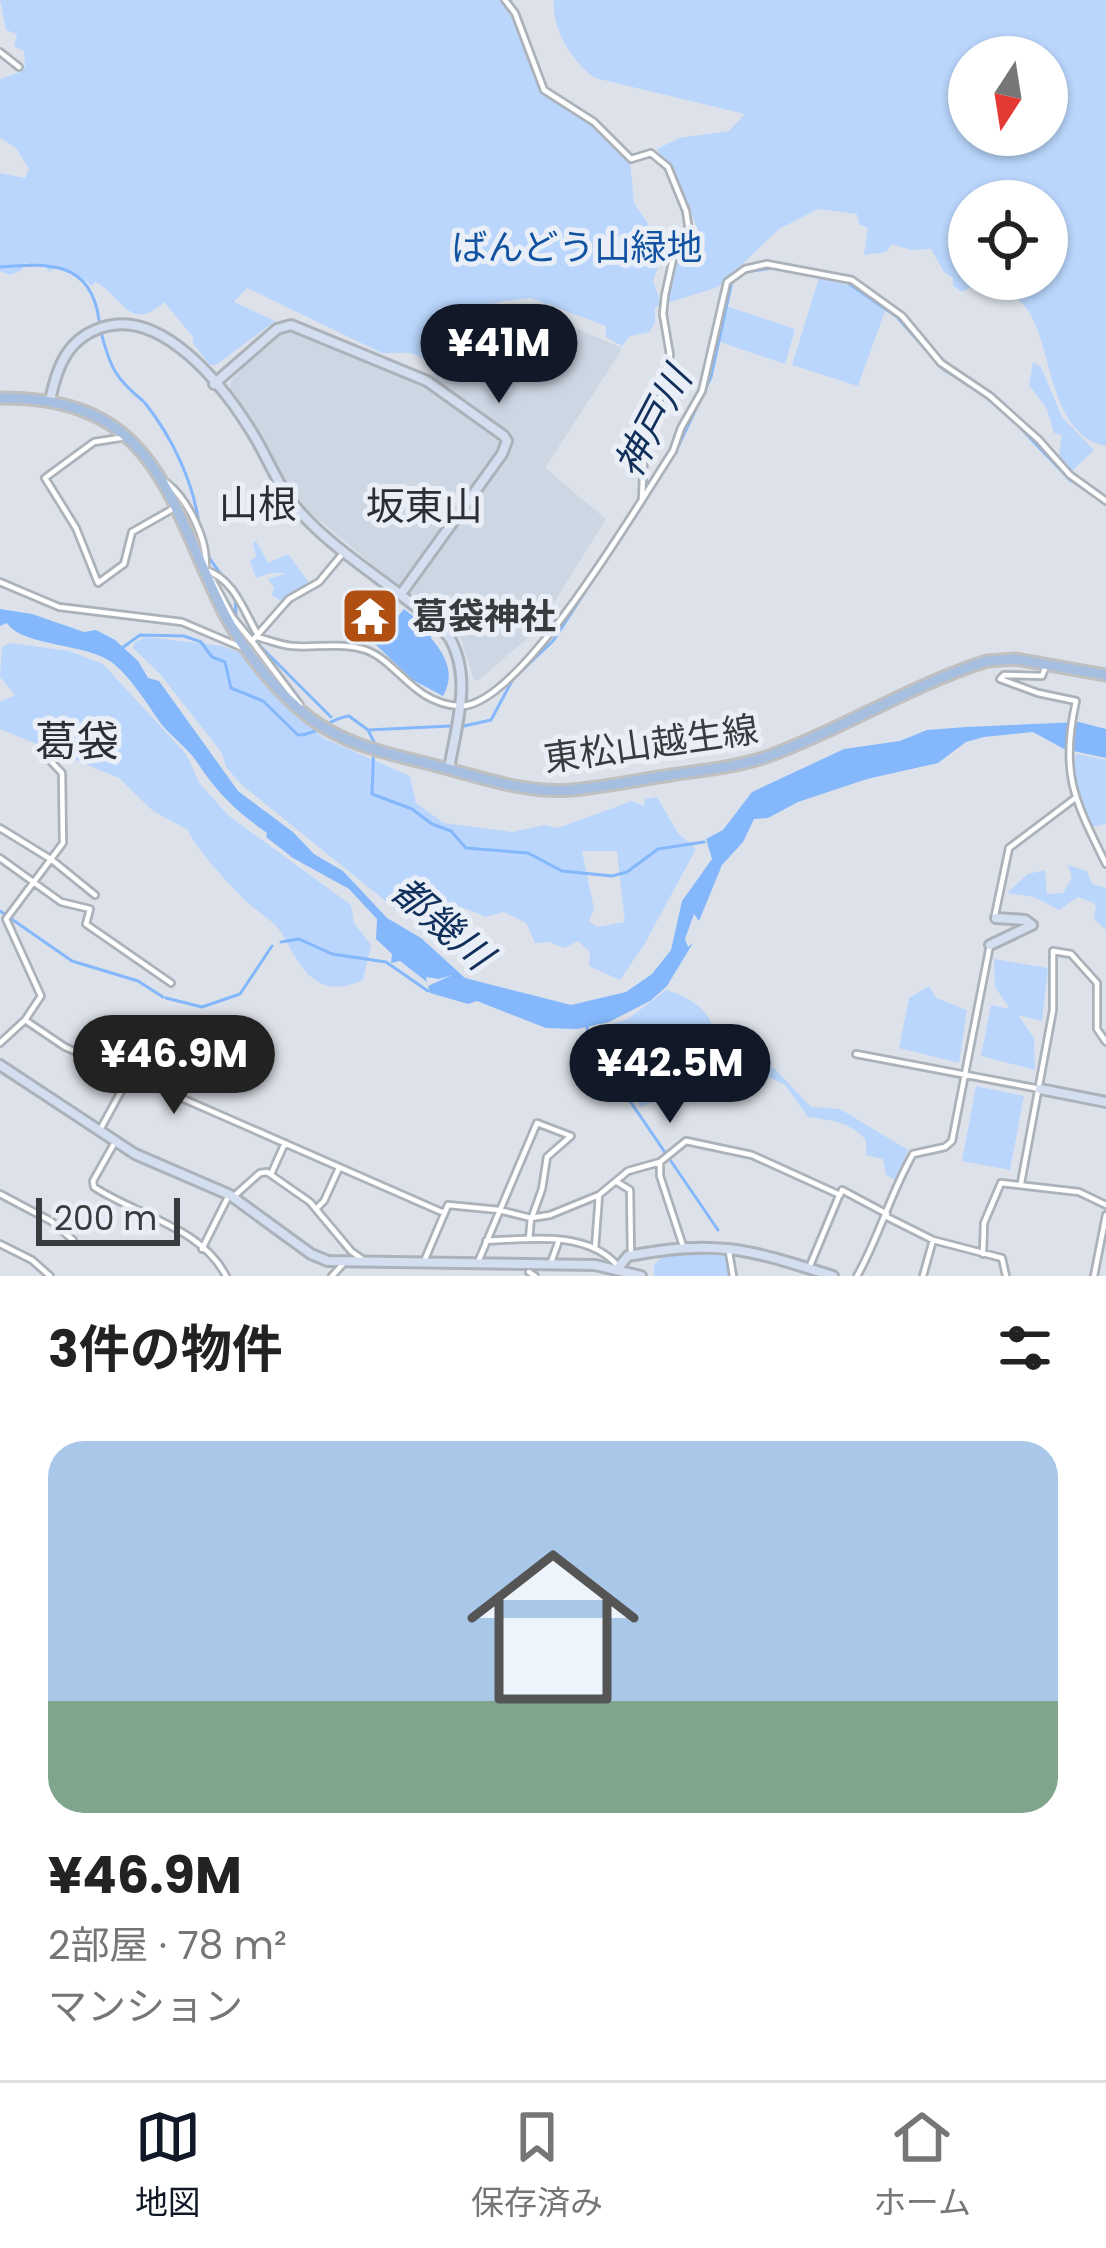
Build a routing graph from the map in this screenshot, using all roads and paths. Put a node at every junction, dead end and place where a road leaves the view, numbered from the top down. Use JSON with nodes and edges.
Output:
{"nodes":[{"id":1,"x":505,"y":0,"type":"edge"},
{"id":2,"x":0,"y":52,"type":"edge"},
{"id":3,"x":20,"y":67,"type":"dead end"},
{"id":4,"x":214,"y":384,"type":"junction"},
{"id":5,"x":0,"y":398,"type":"edge"},
{"id":6,"x":50,"y":401,"type":"junction"},
{"id":7,"x":126,"y":437,"type":"junction"},
{"id":8,"x":166,"y":483,"type":"junction"},
{"id":9,"x":642,"y":499,"type":"junction"},
{"id":10,"x":1106,"y":501,"type":"edge"},
{"id":11,"x":178,"y":506,"type":"junction"},
{"id":12,"x":346,"y":550,"type":"junction"},
{"id":13,"x":207,"y":573,"type":"junction"},
{"id":14,"x":0,"y":582,"type":"edge"},
{"id":15,"x":401,"y":594,"type":"junction"},
{"id":16,"x":254,"y":641,"type":"junction"},
{"id":17,"x":1046,"y":664,"type":"junction"},
{"id":18,"x":1106,"y":675,"type":"edge"},
{"id":19,"x":459,"y":706,"type":"junction"},
{"id":20,"x":43,"y":753,"type":"dead end"},
{"id":21,"x":449,"y":769,"type":"junction"},
{"id":22,"x":1074,"y":800,"type":"junction"},
{"id":23,"x":0,"y":829,"type":"edge"},
{"id":24,"x":0,"y":858,"type":"edge"},
{"id":25,"x":52,"y":860,"type":"junction"},
{"id":26,"x":1106,"y":864,"type":"edge"},
{"id":27,"x":34,"y":883,"type":"junction"},
{"id":28,"x":95,"y":895,"type":"dead end"},
{"id":29,"x":5,"y":917,"type":"edge"},
{"id":30,"x":996,"y":918,"type":"joint"},
{"id":31,"x":990,"y":945,"type":"joint"},
{"id":32,"x":171,"y":983,"type":"dead end"},
{"id":33,"x":25,"y":1020,"type":"junction"},
{"id":34,"x":1106,"y":1042,"type":"edge"},
{"id":35,"x":0,"y":1043,"type":"edge"},
{"id":36,"x":856,"y":1054,"type":"dead end"},
{"id":37,"x":0,"y":1065,"type":"edge"},
{"id":38,"x":965,"y":1075,"type":"junction"},
{"id":39,"x":130,"y":1076,"type":"junction"},
{"id":40,"x":1040,"y":1089,"type":"junction"},
{"id":41,"x":1106,"y":1102,"type":"edge"},
{"id":42,"x":99,"y":1131,"type":"junction"},
{"id":43,"x":115,"y":1142,"type":"junction"},
{"id":44,"x":285,"y":1143,"type":"junction"},
{"id":45,"x":300,"y":1150,"type":"junction"},
{"id":46,"x":295,"y":1162,"type":"dead end"},
{"id":47,"x":660,"y":1162,"type":"junction"},
{"id":48,"x":339,"y":1168,"type":"junction"},
{"id":49,"x":271,"y":1174,"type":"junction"},
{"id":50,"x":616,"y":1182,"type":"junction"},
{"id":51,"x":1021,"y":1183,"type":"junction"},
{"id":52,"x":0,"y":1194,"type":"edge"},
{"id":53,"x":599,"y":1195,"type":"junction"},
{"id":54,"x":839,"y":1195,"type":"junction"},
{"id":55,"x":231,"y":1196,"type":"junction"},
{"id":56,"x":1106,"y":1204,"type":"edge"},
{"id":57,"x":316,"y":1209,"type":"junction"},
{"id":58,"x":499,"y":1210,"type":"junction"},
{"id":59,"x":444,"y":1213,"type":"junction"},
{"id":60,"x":1106,"y":1215,"type":"edge"},
{"id":61,"x":887,"y":1216,"type":"junction"},
{"id":62,"x":532,"y":1218,"type":"junction"},
{"id":63,"x":529,"y":1239,"type":"junction"},
{"id":64,"x":73,"y":1240,"type":"dead end"},
{"id":65,"x":559,"y":1240,"type":"junction"},
{"id":66,"x":933,"y":1240,"type":"junction"},
{"id":67,"x":486,"y":1241,"type":"junction"},
{"id":68,"x":0,"y":1244,"type":"edge"},
{"id":69,"x":683,"y":1246,"type":"junction"},
{"id":70,"x":728,"y":1248,"type":"junction"},
{"id":71,"x":202,"y":1249,"type":"junction"},
{"id":72,"x":595,"y":1250,"type":"junction"},
{"id":73,"x":983,"y":1254,"type":"junction"},
{"id":74,"x":631,"y":1256,"type":"junction"},
{"id":75,"x":344,"y":1263,"type":"junction"},
{"id":76,"x":372,"y":1264,"type":"junction"},
{"id":77,"x":420,"y":1264,"type":"junction"},
{"id":78,"x":477,"y":1264,"type":"junction"},
{"id":79,"x":547,"y":1265,"type":"junction"},
{"id":80,"x":221,"y":1266,"type":"junction"},
{"id":81,"x":618,"y":1268,"type":"junction"},
{"id":82,"x":809,"y":1268,"type":"junction"},
{"id":83,"x":529,"y":1275,"type":"edge"},
{"id":84,"x":50,"y":1276,"type":"edge"},
{"id":85,"x":217,"y":1276,"type":"edge"},
{"id":86,"x":226,"y":1276,"type":"edge"},
{"id":87,"x":332,"y":1276,"type":"edge"},
{"id":88,"x":375,"y":1276,"type":"edge"},
{"id":89,"x":417,"y":1276,"type":"edge"},
{"id":90,"x":641,"y":1276,"type":"edge"},
{"id":91,"x":733,"y":1276,"type":"edge"},
{"id":92,"x":833,"y":1276,"type":"edge"},
{"id":93,"x":857,"y":1276,"type":"edge"},
{"id":94,"x":923,"y":1276,"type":"edge"},
{"id":95,"x":1006,"y":1276,"type":"edge"},
{"id":96,"x":1094,"y":1276,"type":"edge"}],
"edges":[{"from":1,"to":9,"type":"street"},
{"from":2,"to":3,"type":"street"},
{"from":4,"to":6,"type":"street"},
{"from":4,"to":12,"type":"street"},
{"from":4,"to":15,"type":"street"},
{"from":5,"to":6,"type":"main road","name":"東松山越生線"},
{"from":6,"to":7,"type":"main road","name":"東松山越生線"},
{"from":7,"to":8,"type":"main road","name":"東松山越生線"},
{"from":7,"to":11,"type":"street"},
{"from":8,"to":11,"type":"main road","name":"東松山越生線"},
{"from":8,"to":13,"type":"street"},
{"from":9,"to":10,"type":"street"},
{"from":9,"to":19,"type":"street"},
{"from":11,"to":13,"type":"main road","name":"東松山越生線"},
{"from":12,"to":15,"type":"street"},
{"from":12,"to":16,"type":"street"},
{"from":13,"to":16,"type":"main road","name":"東松山越生線"},
{"from":13,"to":16,"type":"street"},
{"from":14,"to":16,"type":"street"},
{"from":15,"to":19,"type":"street"},
{"from":16,"to":19,"type":"street"},
{"from":16,"to":21,"type":"main road","name":"東松山越生線"},
{"from":17,"to":18,"type":"main road","name":"東松山越生線"},
{"from":17,"to":21,"type":"main road","name":"東松山越生線"},
{"from":17,"to":22,"type":"street"},
{"from":19,"to":21,"type":"street"},
{"from":20,"to":25,"type":"street"},
{"from":22,"to":26,"type":"street"},
{"from":22,"to":30,"type":"street"},
{"from":23,"to":25,"type":"street"},
{"from":24,"to":27,"type":"street"},
{"from":25,"to":27,"type":"street"},
{"from":25,"to":28,"type":"street"},
{"from":27,"to":29,"type":"street"},
{"from":27,"to":32,"type":"street"},
{"from":29,"to":33,"type":"street"},
{"from":30,"to":31,"type":"street"},
{"from":31,"to":38,"type":"street"},
{"from":33,"to":35,"type":"street"},
{"from":33,"to":39,"type":"street"},
{"from":34,"to":40,"type":"street"},
{"from":36,"to":38,"type":"street"},
{"from":37,"to":42,"type":"street"},
{"from":38,"to":40,"type":"street"},
{"from":38,"to":61,"type":"street"},
{"from":39,"to":42,"type":"street"},
{"from":39,"to":44,"type":"street"},
{"from":40,"to":41,"type":"street"},
{"from":40,"to":51,"type":"street"},
{"from":42,"to":43,"type":"street"},
{"from":43,"to":55,"type":"street"},
{"from":43,"to":71,"type":"street"},
{"from":44,"to":45,"type":"street"},
{"from":44,"to":49,"type":"street"},
{"from":45,"to":46,"type":"street"},
{"from":45,"to":48,"type":"street"},
{"from":47,"to":50,"type":"street"},
{"from":47,"to":54,"type":"street"},
{"from":47,"to":69,"type":"street"},
{"from":48,"to":57,"type":"street"},
{"from":48,"to":59,"type":"street"},
{"from":49,"to":55,"type":"street"},
{"from":49,"to":57,"type":"street"},
{"from":50,"to":53,"type":"street"},
{"from":50,"to":74,"type":"street"},
{"from":51,"to":56,"type":"street"},
{"from":51,"to":73,"type":"street"},
{"from":52,"to":64,"type":"street"},
{"from":53,"to":62,"type":"street"},
{"from":53,"to":72,"type":"street"},
{"from":54,"to":61,"type":"street"},
{"from":54,"to":82,"type":"street"},
{"from":55,"to":71,"type":"street"},
{"from":55,"to":75,"type":"street"},
{"from":57,"to":76,"type":"street"},
{"from":58,"to":59,"type":"street"},
{"from":58,"to":62,"type":"street"},
{"from":58,"to":62,"type":"street"},
{"from":58,"to":67,"type":"street"},
{"from":59,"to":77,"type":"street"},
{"from":60,"to":96,"type":"street"},
{"from":61,"to":66,"type":"street"},
{"from":61,"to":93,"type":"street"},
{"from":62,"to":63,"type":"street"},
{"from":63,"to":65,"type":"street"},
{"from":63,"to":67,"type":"street"},
{"from":65,"to":72,"type":"street"},
{"from":65,"to":79,"type":"street"},
{"from":66,"to":73,"type":"street"},
{"from":66,"to":94,"type":"street"},
{"from":67,"to":78,"type":"street"},
{"from":68,"to":84,"type":"street"},
{"from":69,"to":70,"type":"street"},
{"from":69,"to":74,"type":"street"},
{"from":70,"to":82,"type":"street"},
{"from":70,"to":91,"type":"street"},
{"from":71,"to":80,"type":"street"},
{"from":72,"to":81,"type":"street"},
{"from":73,"to":95,"type":"street"},
{"from":74,"to":81,"type":"street"},
{"from":75,"to":76,"type":"street"},
{"from":75,"to":87,"type":"street"},
{"from":76,"to":77,"type":"street"},
{"from":76,"to":88,"type":"street"},
{"from":77,"to":78,"type":"street"},
{"from":77,"to":89,"type":"street"},
{"from":78,"to":79,"type":"street"},
{"from":79,"to":81,"type":"street"},
{"from":79,"to":83,"type":"street"},
{"from":80,"to":85,"type":"street"},
{"from":80,"to":86,"type":"street"},
{"from":81,"to":90,"type":"street"},
{"from":82,"to":92,"type":"street"}]}
